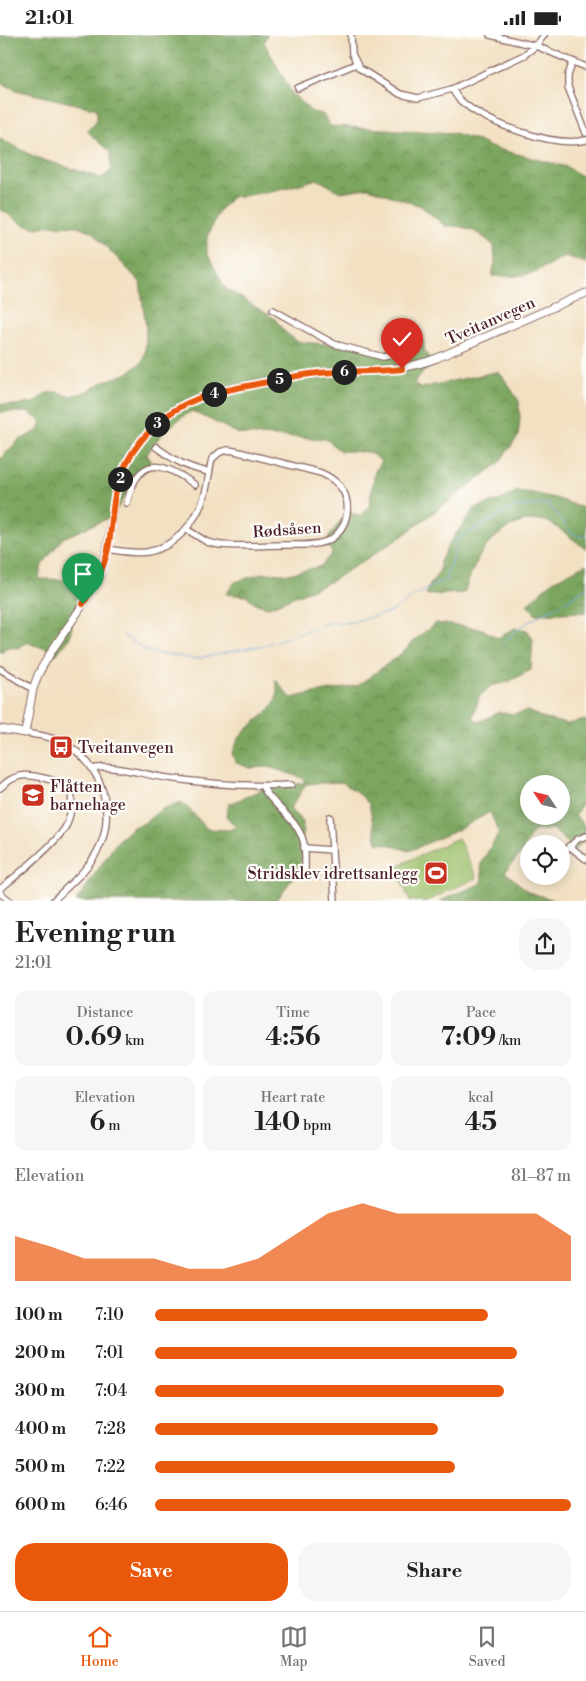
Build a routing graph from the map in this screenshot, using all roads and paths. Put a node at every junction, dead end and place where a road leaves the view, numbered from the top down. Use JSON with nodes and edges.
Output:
{"nodes":[{"id":1,"x":351,"y":35,"type":"edge"},
{"id":2,"x":490,"y":35,"type":"edge"},
{"id":3,"x":544,"y":35,"type":"edge"},
{"id":4,"x":536,"y":46,"type":"junction"},
{"id":5,"x":574,"y":62,"type":"junction"},
{"id":6,"x":356,"y":64,"type":"junction"},
{"id":7,"x":586,"y":67,"type":"edge"},
{"id":8,"x":298,"y":88,"type":"dead end"},
{"id":9,"x":452,"y":89,"type":"junction"},
{"id":10,"x":586,"y":133,"type":"edge"},
{"id":11,"x":586,"y":140,"type":"edge"},
{"id":12,"x":586,"y":293,"type":"edge"},
{"id":13,"x":273,"y":310,"type":"dead end"},
{"id":14,"x":399,"y":353,"type":"dead end"},
{"id":15,"x":156,"y":447,"type":"dead end"},
{"id":16,"x":197,"y":470,"type":"junction"},
{"id":17,"x":209,"y":472,"type":"junction"},
{"id":18,"x":178,"y":473,"type":"junction"},
{"id":19,"x":195,"y":485,"type":"dead end"},
{"id":20,"x":127,"y":503,"type":"dead end"},
{"id":21,"x":186,"y":529,"type":"junction"},
{"id":22,"x":108,"y":549,"type":"junction"},
{"id":23,"x":0,"y":669,"type":"edge"},
{"id":24,"x":33,"y":689,"type":"junction"},
{"id":25,"x":0,"y":729,"type":"edge"},
{"id":26,"x":25,"y":733,"type":"junction"},
{"id":27,"x":93,"y":769,"type":"junction"},
{"id":28,"x":291,"y":785,"type":"dead end"},
{"id":29,"x":262,"y":786,"type":"junction"},
{"id":30,"x":0,"y":787,"type":"edge"},
{"id":31,"x":330,"y":817,"type":"dead end"},
{"id":32,"x":586,"y":836,"type":"edge"},
{"id":33,"x":570,"y":845,"type":"edge"},
{"id":34,"x":570,"y":847,"type":"edge"},
{"id":35,"x":304,"y":848,"type":"junction"},
{"id":36,"x":332,"y":850,"type":"junction"},
{"id":37,"x":586,"y":859,"type":"edge"},
{"id":38,"x":305,"y":869,"type":"dead end"},
{"id":39,"x":0,"y":889,"type":"edge"},
{"id":40,"x":0,"y":893,"type":"edge"},
{"id":41,"x":10,"y":901,"type":"edge"},
{"id":42,"x":53,"y":901,"type":"edge"},
{"id":43,"x":335,"y":901,"type":"edge"}],
"edges":[{"from":1,"to":6,"type":"street"},
{"from":2,"to":4,"type":"street"},
{"from":3,"to":4,"type":"street"},
{"from":4,"to":5,"type":"street"},
{"from":4,"to":9,"type":"street"},
{"from":5,"to":7,"type":"street"},
{"from":5,"to":10,"type":"street"},
{"from":6,"to":8,"type":"street"},
{"from":6,"to":9,"type":"street"},
{"from":9,"to":11,"type":"street"},
{"from":12,"to":22,"type":"main road","name":"Tveitanvegen"},
{"from":13,"to":14,"type":"street"},
{"from":15,"to":16,"type":"street"},
{"from":16,"to":17,"type":"street"},
{"from":16,"to":18,"type":"street"},
{"from":17,"to":21,"type":"street","name":"Rødsåsen"},
{"from":17,"to":21,"type":"street","name":"Rødsåsen"},
{"from":18,"to":19,"type":"street"},
{"from":18,"to":20,"type":"street"},
{"from":21,"to":22,"type":"street","name":"Rødsåsen"},
{"from":22,"to":24,"type":"main road","name":"Tveitanvegen"},
{"from":23,"to":24,"type":"street"},
{"from":24,"to":26,"type":"main road","name":"Tveitanvegen"},
{"from":25,"to":26,"type":"main road"},
{"from":26,"to":27,"type":"street"},
{"from":27,"to":29,"type":"street"},
{"from":27,"to":42,"type":"street"},
{"from":28,"to":29,"type":"street"},
{"from":29,"to":35,"type":"street"},
{"from":30,"to":39,"type":"street"},
{"from":31,"to":36,"type":"street"},
{"from":32,"to":33,"type":"street"},
{"from":34,"to":37,"type":"street"},
{"from":35,"to":36,"type":"street"},
{"from":35,"to":38,"type":"street"},
{"from":36,"to":43,"type":"street"},
{"from":40,"to":41,"type":"street"}]}
